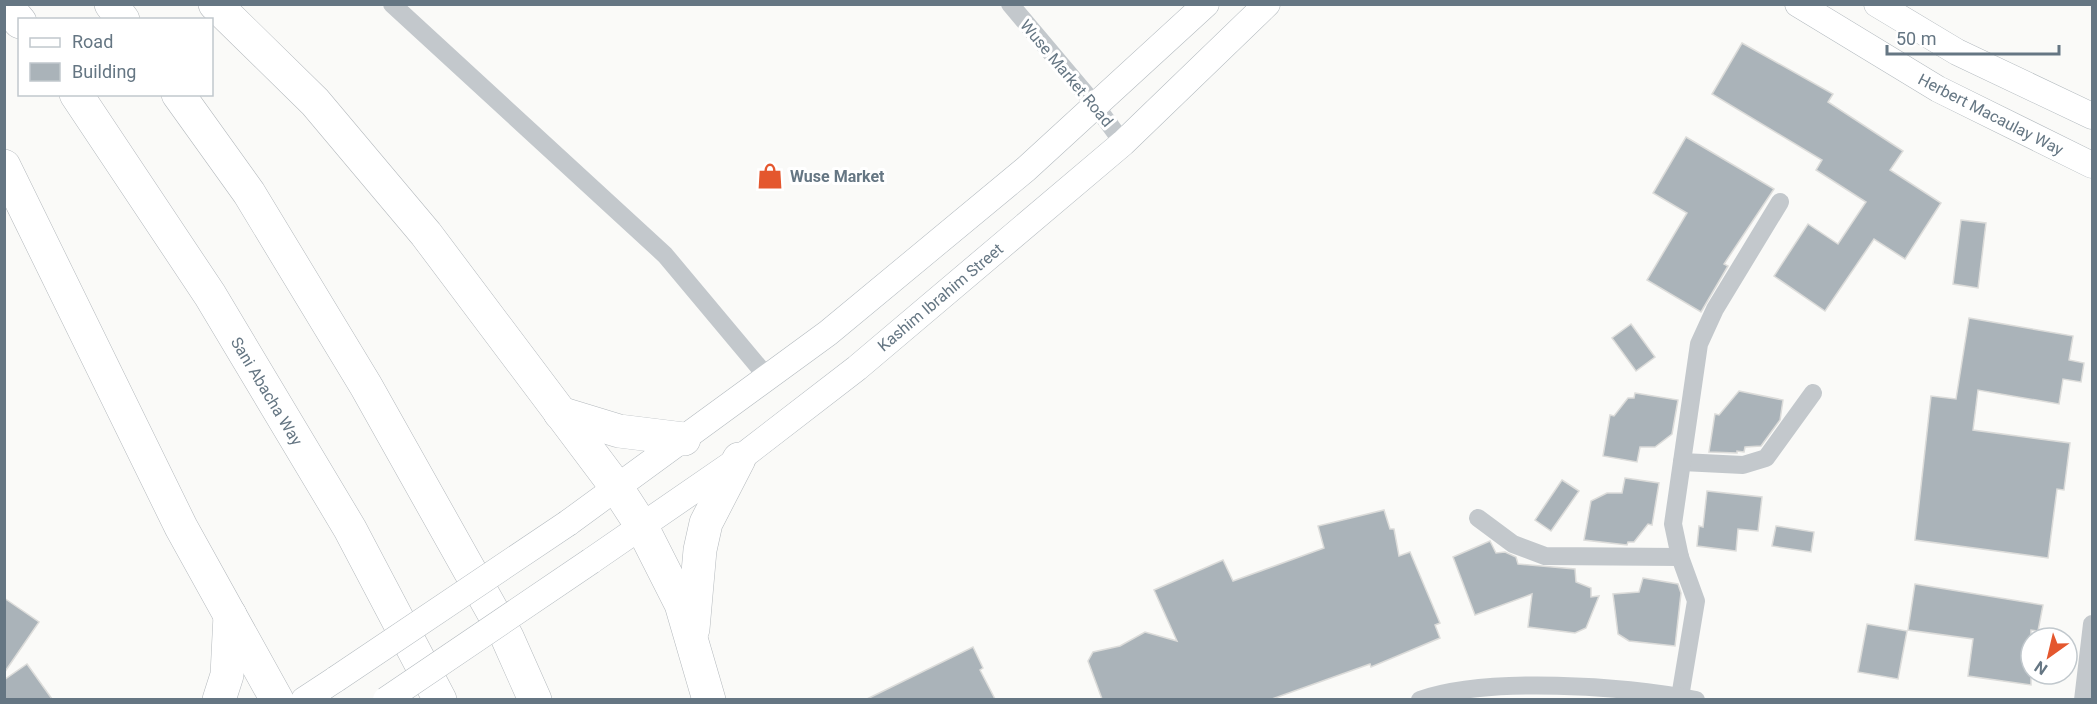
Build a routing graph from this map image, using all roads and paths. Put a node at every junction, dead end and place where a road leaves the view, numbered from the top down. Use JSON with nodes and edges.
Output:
{"nodes":[{"id":1,"x":4,"y":4,"type":"edge"},
{"id":2,"x":111,"y":4,"type":"edge"},
{"id":3,"x":215,"y":4,"type":"edge"},
{"id":4,"x":392,"y":4,"type":"edge"},
{"id":5,"x":1010,"y":4,"type":"edge"},
{"id":6,"x":1206,"y":4,"type":"edge"},
{"id":7,"x":1267,"y":4,"type":"edge"},
{"id":8,"x":1797,"y":4,"type":"edge"},
{"id":9,"x":1877,"y":4,"type":"edge"},
{"id":10,"x":122,"y":18,"type":"edge"},
{"id":11,"x":18,"y":20,"type":"edge"},
{"id":12,"x":77,"y":96,"type":"edge"},
{"id":13,"x":179,"y":96,"type":"edge"},
{"id":14,"x":1096,"y":106,"type":"junction"},
{"id":15,"x":2092,"y":116,"type":"edge"},
{"id":16,"x":1124,"y":143,"type":"junction"},
{"id":17,"x":2092,"y":165,"type":"edge"},
{"id":18,"x":4,"y":166,"type":"edge"},
{"id":19,"x":1780,"y":202,"type":"dead end"},
{"id":20,"x":768,"y":378,"type":"junction"},
{"id":21,"x":1813,"y":393,"type":"dead end"},
{"id":22,"x":560,"y":413,"type":"junction"},
{"id":23,"x":684,"y":439,"type":"junction"},
{"id":24,"x":739,"y":459,"type":"junction"},
{"id":25,"x":1682,"y":462,"type":"junction"},
{"id":26,"x":616,"y":488,"type":"junction"},
{"id":27,"x":1478,"y":518,"type":"dead end"},
{"id":28,"x":641,"y":525,"type":"junction"},
{"id":29,"x":1680,"y":557,"type":"junction"},
{"id":30,"x":230,"y":615,"type":"junction"},
{"id":31,"x":2092,"y":624,"type":"edge"},
{"id":32,"x":692,"y":637,"type":"junction"},
{"id":33,"x":1688,"y":698,"type":"edge"},
{"id":34,"x":219,"y":699,"type":"edge"},
{"id":35,"x":277,"y":699,"type":"edge"},
{"id":36,"x":304,"y":699,"type":"edge"},
{"id":37,"x":386,"y":699,"type":"edge"},
{"id":38,"x":440,"y":699,"type":"edge"},
{"id":39,"x":535,"y":699,"type":"edge"},
{"id":40,"x":709,"y":699,"type":"edge"},
{"id":41,"x":1420,"y":699,"type":"edge"},
{"id":42,"x":2083,"y":699,"type":"edge"}],
"edges":[{"from":1,"to":11,"type":"highway"},
{"from":2,"to":10,"type":"highway"},
{"from":3,"to":22,"type":"highway"},
{"from":4,"to":20,"type":"street"},
{"from":5,"to":14,"type":"street","name":"Wuse Market Road"},
{"from":6,"to":14,"type":"main road"},
{"from":7,"to":16,"type":"main road","name":"Kashim Ibrahim Street"},
{"from":8,"to":17,"type":"main road","name":"Herbert Macaulay Way"},
{"from":9,"to":15,"type":"main road"},
{"from":12,"to":38,"type":"highway","name":"Sani Abacha Way"},
{"from":13,"to":39,"type":"highway"},
{"from":14,"to":16,"type":"street","name":"Wuse Market Road"},
{"from":14,"to":20,"type":"main road"},
{"from":16,"to":24,"type":"main road","name":"Kashim Ibrahim Street"},
{"from":18,"to":30,"type":"highway"},
{"from":19,"to":25,"type":"street"},
{"from":20,"to":23,"type":"main road"},
{"from":21,"to":25,"type":"street"},
{"from":22,"to":23,"type":"highway"},
{"from":22,"to":26,"type":"highway"},
{"from":23,"to":26,"type":"main road"},
{"from":24,"to":28,"type":"main road","name":"Kashim Ibrahim Street"},
{"from":24,"to":32,"type":"highway"},
{"from":25,"to":29,"type":"street"},
{"from":26,"to":28,"type":"highway"},
{"from":26,"to":36,"type":"main road","bridge":true},
{"from":27,"to":29,"type":"street"},
{"from":28,"to":32,"type":"highway"},
{"from":28,"to":37,"type":"main road","name":"Kashim Ibrahim Street","bridge":true},
{"from":29,"to":33,"type":"street"},
{"from":30,"to":34,"type":"highway"},
{"from":30,"to":35,"type":"highway"},
{"from":31,"to":42,"type":"street"},
{"from":32,"to":40,"type":"highway"},
{"from":33,"to":41,"type":"street"}]}
